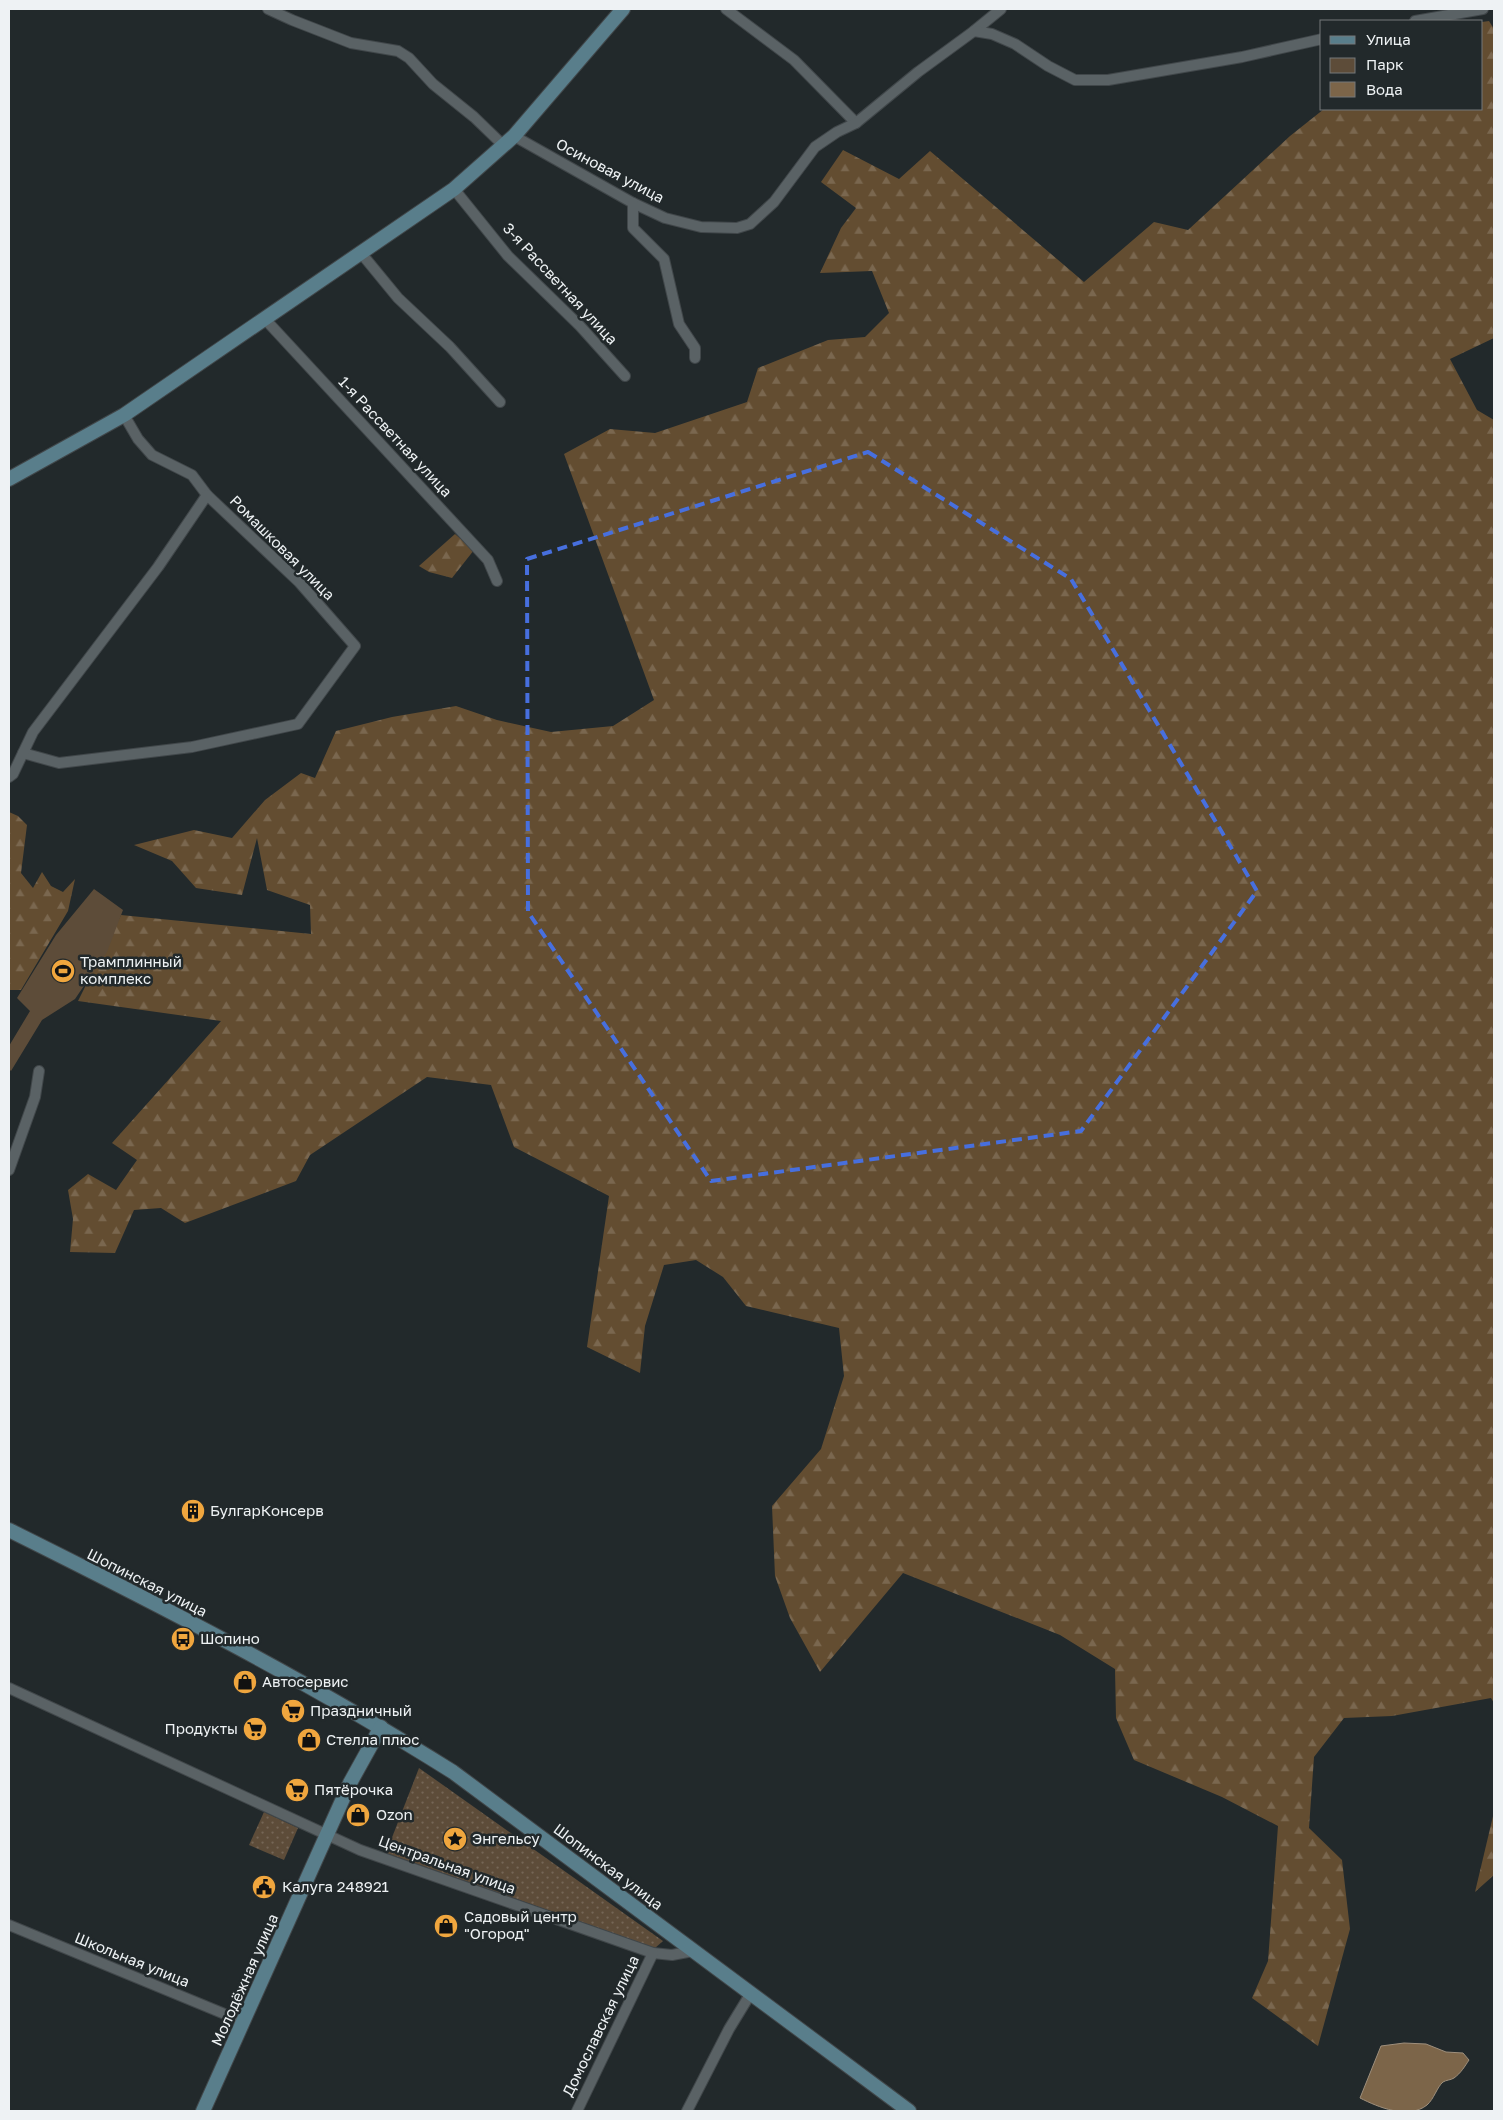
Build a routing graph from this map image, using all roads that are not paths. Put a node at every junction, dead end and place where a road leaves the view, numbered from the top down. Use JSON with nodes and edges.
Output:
{"nodes":[{"id":1,"x":268,"y":9,"type":"edge"},
{"id":2,"x":624,"y":9,"type":"edge"},
{"id":3,"x":726,"y":9,"type":"edge"},
{"id":4,"x":1001,"y":9,"type":"edge"},
{"id":5,"x":1483,"y":9,"type":"edge"},
{"id":6,"x":1421,"y":20,"type":"edge"},
{"id":7,"x":974,"y":31,"type":"junction"},
{"id":8,"x":1320,"y":39,"type":"edge"},
{"id":9,"x":856,"y":123,"type":"junction"},
{"id":10,"x":509,"y":141,"type":"junction"},
{"id":11,"x":454,"y":190,"type":"junction"},
{"id":12,"x":633,"y":203,"type":"junction"},
{"id":13,"x":361,"y":253,"type":"junction"},
{"id":14,"x":264,"y":318,"type":"junction"},
{"id":15,"x":695,"y":358,"type":"dead end"},
{"id":16,"x":625,"y":376,"type":"dead end"},
{"id":17,"x":500,"y":402,"type":"dead end"},
{"id":18,"x":124,"y":415,"type":"junction"},
{"id":19,"x":9,"y":479,"type":"edge"},
{"id":20,"x":207,"y":495,"type":"junction"},
{"id":21,"x":497,"y":581,"type":"dead end"},
{"id":22,"x":23,"y":753,"type":"junction"},
{"id":23,"x":9,"y":777,"type":"edge"},
{"id":24,"x":39,"y":1070,"type":"dead end"},
{"id":25,"x":9,"y":1170,"type":"edge"},
{"id":26,"x":9,"y":1530,"type":"edge"},
{"id":27,"x":9,"y":1688,"type":"edge"},
{"id":28,"x":381,"y":1726,"type":"junction"},
{"id":29,"x":327,"y":1836,"type":"junction"},
{"id":30,"x":9,"y":1925,"type":"edge"},
{"id":31,"x":693,"y":1951,"type":"junction"},
{"id":32,"x":653,"y":1954,"type":"junction"},
{"id":33,"x":751,"y":1993,"type":"junction"},
{"id":34,"x":244,"y":2022,"type":"junction"},
{"id":35,"x":203,"y":2111,"type":"edge"},
{"id":36,"x":577,"y":2111,"type":"edge"},
{"id":37,"x":687,"y":2111,"type":"edge"},
{"id":38,"x":909,"y":2111,"type":"edge"}],
"edges":[{"from":1,"to":10,"type":"street","name":"Осиновая улица"},
{"from":2,"to":10,"type":"street"},
{"from":3,"to":9,"type":"street"},
{"from":4,"to":7,"type":"street","name":"Осиновая улица"},
{"from":5,"to":6,"type":"street"},
{"from":7,"to":8,"type":"street"},
{"from":7,"to":9,"type":"street","name":"Осиновая улица"},
{"from":9,"to":12,"type":"street","name":"Осиновая улица"},
{"from":10,"to":11,"type":"street"},
{"from":10,"to":12,"type":"street","name":"Осиновая улица"},
{"from":11,"to":13,"type":"street"},
{"from":11,"to":16,"type":"street","name":"3-я Рассветная улица"},
{"from":12,"to":15,"type":"street"},
{"from":13,"to":14,"type":"street"},
{"from":13,"to":17,"type":"street"},
{"from":14,"to":18,"type":"street"},
{"from":14,"to":21,"type":"street","name":"1-я Рассветная улица"},
{"from":18,"to":19,"type":"street"},
{"from":18,"to":20,"type":"street","name":"Ромашковая улица"},
{"from":20,"to":22,"type":"street"},
{"from":20,"to":22,"type":"street","name":"Ромашковая улица"},
{"from":22,"to":23,"type":"street"},
{"from":24,"to":25,"type":"street"},
{"from":26,"to":28,"type":"street","name":"Шопинская улица"},
{"from":27,"to":29,"type":"street","name":"Центральная улица"},
{"from":28,"to":29,"type":"street","name":"Молодёжная улица"},
{"from":28,"to":31,"type":"street","name":"Шопинская улица"},
{"from":29,"to":32,"type":"street","name":"Центральная улица"},
{"from":29,"to":34,"type":"street","name":"Молодёжная улица"},
{"from":30,"to":34,"type":"street","name":"Школьная улица"},
{"from":31,"to":32,"type":"street","name":"Центральная улица"},
{"from":31,"to":33,"type":"street","name":"Шопинская улица"},
{"from":32,"to":36,"type":"street","name":"Домославская улица"},
{"from":33,"to":37,"type":"street"},
{"from":33,"to":38,"type":"street","name":"Шопинская улица"},
{"from":34,"to":35,"type":"street","name":"Молодёжная улица"}]}
